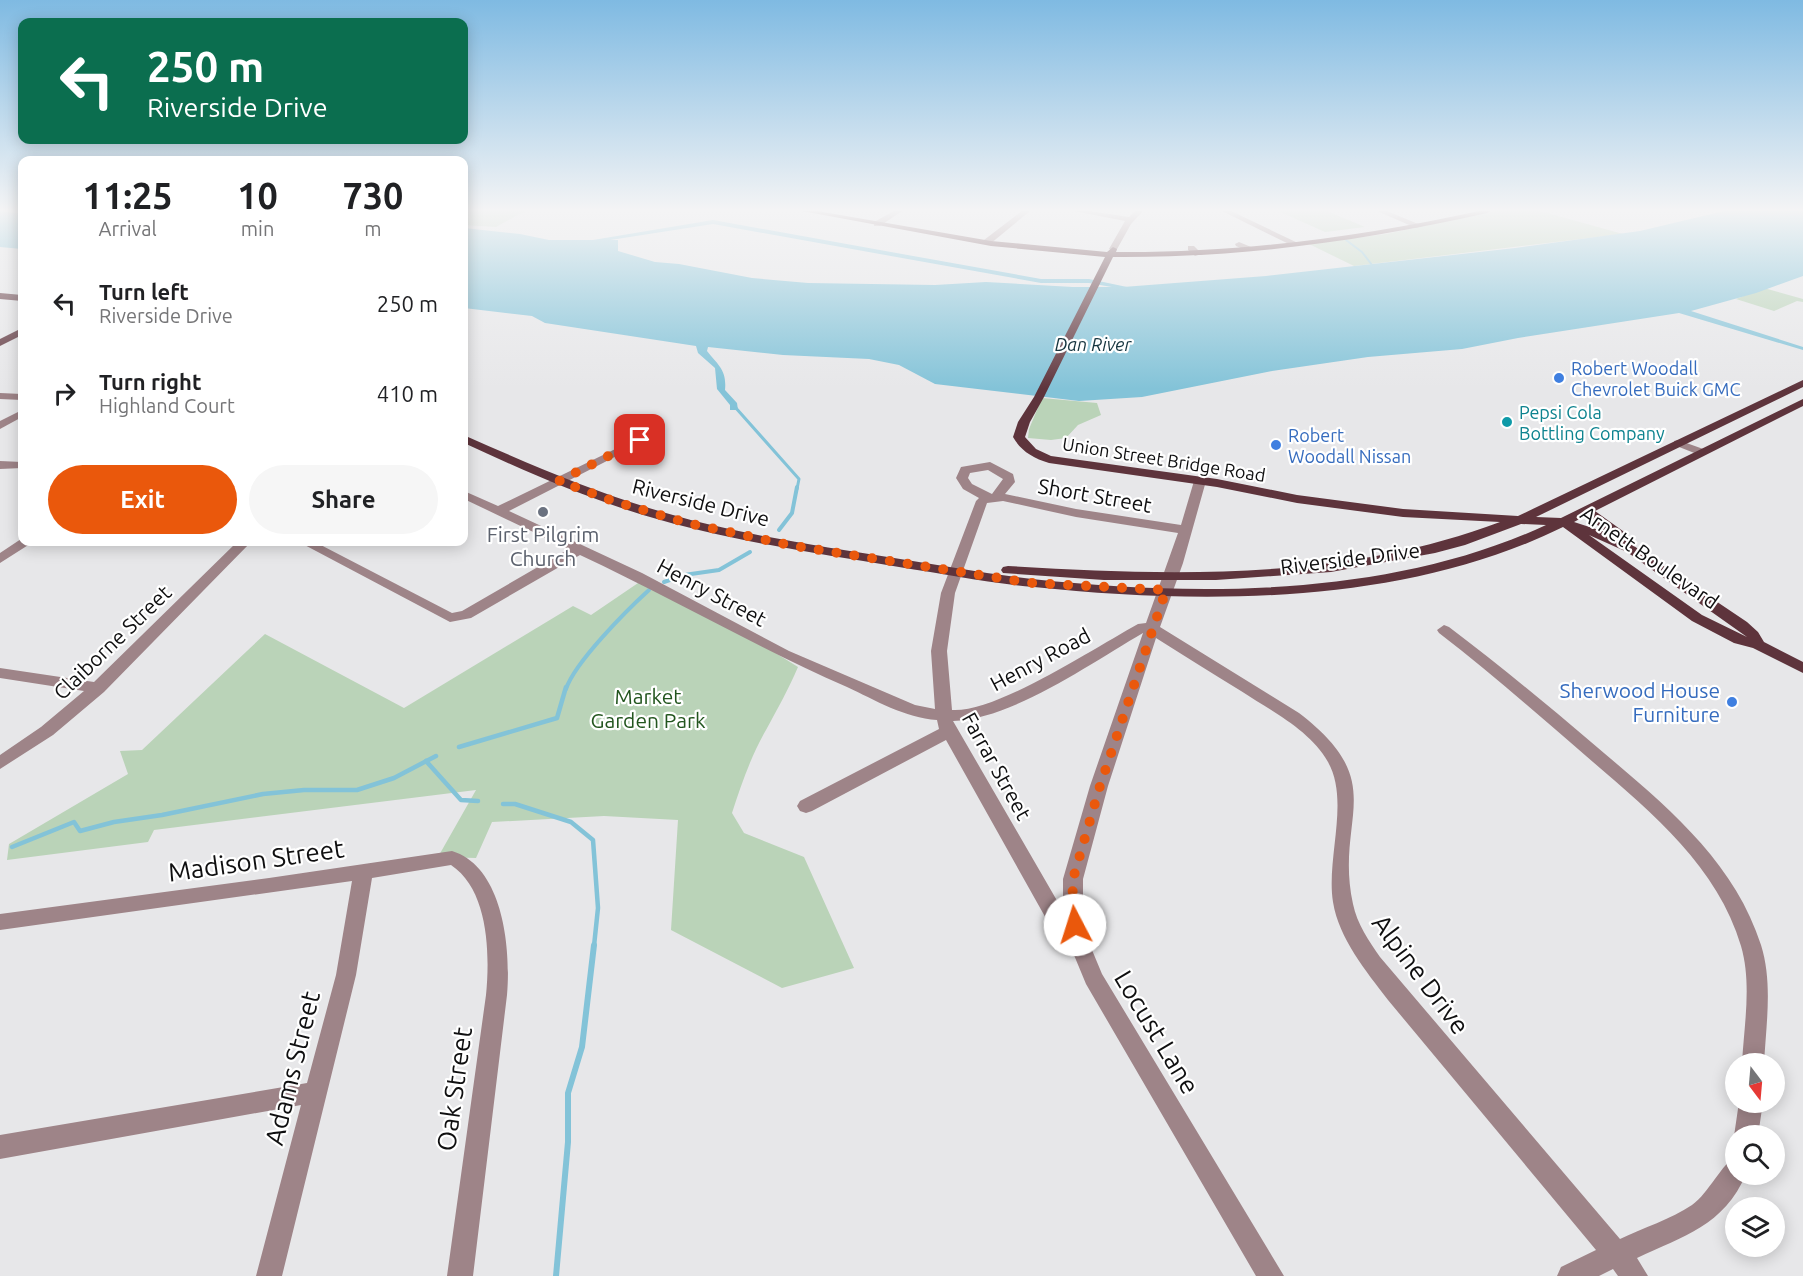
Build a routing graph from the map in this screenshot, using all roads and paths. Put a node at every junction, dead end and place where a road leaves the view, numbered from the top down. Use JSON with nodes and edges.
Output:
{"nodes":[{"id":1,"x":1103,"y":271,"type":"edge"},
{"id":2,"x":0,"y":291,"type":"edge"},
{"id":3,"x":18,"y":293,"type":"edge"},
{"id":4,"x":0,"y":296,"type":"edge"},
{"id":5,"x":18,"y":298,"type":"edge"},
{"id":6,"x":18,"y":327,"type":"edge"},
{"id":7,"x":18,"y":334,"type":"edge"},
{"id":8,"x":0,"y":335,"type":"edge"},
{"id":9,"x":0,"y":343,"type":"edge"},
{"id":10,"x":1803,"y":383,"type":"edge"},
{"id":11,"x":0,"y":396,"type":"edge"},
{"id":12,"x":18,"y":397,"type":"edge"},
{"id":13,"x":1803,"y":402,"type":"edge"},
{"id":14,"x":18,"y":415,"type":"edge"},
{"id":15,"x":0,"y":426,"type":"edge"},
{"id":16,"x":640,"y":440,"type":"dead end"},
{"id":17,"x":468,"y":441,"type":"edge"},
{"id":18,"x":1678,"y":444,"type":"junction"},
{"id":19,"x":1702,"y":452,"type":"junction"},
{"id":20,"x":0,"y":465,"type":"edge"},
{"id":21,"x":18,"y":465,"type":"edge"},
{"id":22,"x":559,"y":481,"type":"junction"},
{"id":23,"x":1200,"y":481,"type":"junction"},
{"id":24,"x":468,"y":497,"type":"edge"},
{"id":25,"x":993,"y":497,"type":"joint"},
{"id":26,"x":1586,"y":510,"type":"junction"},
{"id":27,"x":500,"y":511,"type":"junction"},
{"id":28,"x":1521,"y":519,"type":"junction"},
{"id":29,"x":1562,"y":522,"type":"junction"},
{"id":30,"x":1186,"y":530,"type":"junction"},
{"id":31,"x":20,"y":546,"type":"edge"},
{"id":32,"x":240,"y":546,"type":"edge"},
{"id":33,"x":313,"y":546,"type":"edge"},
{"id":34,"x":580,"y":549,"type":"junction"},
{"id":35,"x":1641,"y":555,"type":"junction"},
{"id":36,"x":0,"y":559,"type":"edge"},
{"id":37,"x":1616,"y":559,"type":"junction"},
{"id":38,"x":1168,"y":584,"type":"junction"},
{"id":39,"x":1152,"y":629,"type":"junction"},
{"id":40,"x":1444,"y":630,"type":"dead end"},
{"id":41,"x":1758,"y":645,"type":"junction"},
{"id":42,"x":1802,"y":666,"type":"edge"},
{"id":43,"x":0,"y":673,"type":"edge"},
{"id":44,"x":98,"y":688,"type":"junction"},
{"id":45,"x":946,"y":723,"type":"junction"},
{"id":46,"x":0,"y":763,"type":"edge"},
{"id":47,"x":806,"y":806,"type":"dead end"},
{"id":48,"x":363,"y":872,"type":"junction"},
{"id":49,"x":491,"y":912,"type":"joint"},
{"id":50,"x":0,"y":922,"type":"edge"},
{"id":51,"x":1077,"y":938,"type":"junction"},
{"id":52,"x":1753,"y":1053,"type":"edge"},
{"id":53,"x":315,"y":1092,"type":"junction"},
{"id":54,"x":0,"y":1147,"type":"edge"},
{"id":55,"x":1728,"y":1185,"type":"edge"},
{"id":56,"x":1616,"y":1253,"type":"junction"},
{"id":57,"x":269,"y":1276,"type":"edge"},
{"id":58,"x":460,"y":1276,"type":"edge"},
{"id":59,"x":1270,"y":1276,"type":"edge"},
{"id":60,"x":1570,"y":1276,"type":"edge"},
{"id":61,"x":1635,"y":1276,"type":"edge"}],
"edges":[{"from":1,"to":23,"type":"main road","name":"Union Street Bridge Road"},
{"from":2,"to":3,"type":"main road"},
{"from":4,"to":5,"type":"main road"},
{"from":6,"to":8,"type":"main road"},
{"from":7,"to":9,"type":"main road"},
{"from":10,"to":18,"type":"main road","name":"Riverside Drive"},
{"from":11,"to":12,"type":"street"},
{"from":13,"to":19,"type":"main road","name":"Riverside Drive"},
{"from":14,"to":15,"type":"street"},
{"from":16,"to":22,"type":"street"},
{"from":17,"to":22,"type":"main road","name":"Riverside Drive"},
{"from":18,"to":19,"type":"street"},
{"from":18,"to":28,"type":"main road","name":"Riverside Drive"},
{"from":19,"to":26,"type":"main road","name":"Riverside Drive"},
{"from":20,"to":21,"type":"street"},
{"from":22,"to":27,"type":"street"},
{"from":22,"to":38,"type":"main road","name":"Riverside Drive"},
{"from":23,"to":28,"type":"main road","name":"Union Street Bridge Road"},
{"from":23,"to":30,"type":"street"},
{"from":24,"to":27,"type":"street","name":"Henry Street"},
{"from":25,"to":30,"type":"street","name":"Short Street"},
{"from":25,"to":45,"type":"street","name":"Farrar Street"},
{"from":26,"to":29,"type":"main road","name":"Riverside Drive"},
{"from":26,"to":35,"type":"main road"},
{"from":27,"to":34,"type":"street","name":"Henry Street"},
{"from":28,"to":29,"type":"main road","name":"Union Street Bridge Road"},
{"from":28,"to":38,"type":"main road","name":"Riverside Drive"},
{"from":29,"to":35,"type":"main road","name":"Arnett Boulevard"},
{"from":29,"to":37,"type":"main road","name":"Arnett Boulevard"},
{"from":29,"to":38,"type":"main road","name":"Riverside Drive"},
{"from":30,"to":38,"type":"street"},
{"from":31,"to":36,"type":"street"},
{"from":32,"to":44,"type":"street","name":"Claiborne Street"},
{"from":33,"to":34,"type":"street"},
{"from":34,"to":45,"type":"street","name":"Henry Street"},
{"from":35,"to":37,"type":"main road"},
{"from":35,"to":41,"type":"main road","name":"Arnett Boulevard"},
{"from":37,"to":41,"type":"main road","name":"Arnett Boulevard"},
{"from":38,"to":39,"type":"street","name":"Locust Lane"},
{"from":39,"to":45,"type":"street","name":"Henry Road"},
{"from":39,"to":51,"type":"street","name":"Locust Lane"},
{"from":39,"to":56,"type":"street","name":"Alpine Drive"},
{"from":40,"to":52,"type":"street"},
{"from":41,"to":42,"type":"main road","name":"Arnett Boulevard"},
{"from":43,"to":44,"type":"street"},
{"from":44,"to":46,"type":"street","name":"Claiborne Street"},
{"from":45,"to":47,"type":"street"},
{"from":45,"to":51,"type":"street","name":"Farrar Street"},
{"from":48,"to":49,"type":"street","name":"Madison Street"},
{"from":48,"to":50,"type":"street","name":"Madison Street"},
{"from":48,"to":53,"type":"street","name":"Adams Street"},
{"from":49,"to":58,"type":"street","name":"Oak Street"},
{"from":51,"to":59,"type":"street","name":"Locust Lane"},
{"from":53,"to":54,"type":"street"},
{"from":53,"to":57,"type":"street","name":"Adams Street"},
{"from":55,"to":56,"type":"street"},
{"from":56,"to":60,"type":"street"},
{"from":56,"to":61,"type":"street","name":"Alpine Drive"}]}
